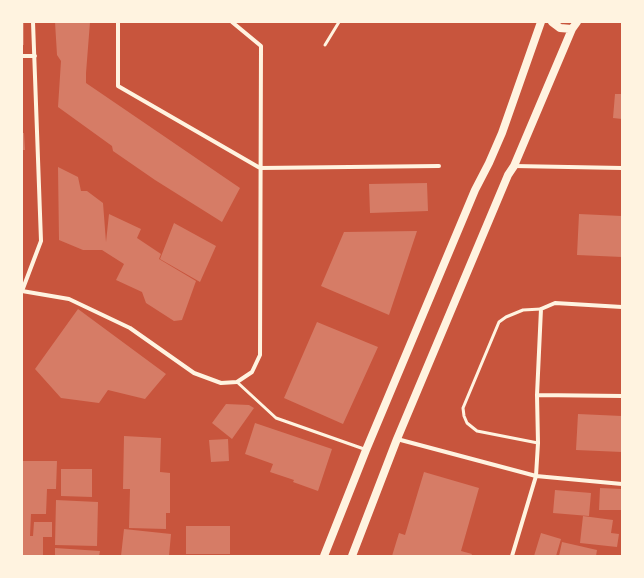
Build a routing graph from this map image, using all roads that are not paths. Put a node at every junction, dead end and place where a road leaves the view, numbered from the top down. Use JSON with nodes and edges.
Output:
{"nodes":[{"id":1,"x":33,"y":22,"type":"edge"},
{"id":2,"x":118,"y":22,"type":"edge"},
{"id":3,"x":232,"y":22,"type":"edge"},
{"id":4,"x":339,"y":22,"type":"edge"},
{"id":5,"x":541,"y":22,"type":"edge"},
{"id":6,"x":552,"y":22,"type":"edge"},
{"id":7,"x":574,"y":25,"type":"edge"},
{"id":8,"x":325,"y":45,"type":"dead end"},
{"id":9,"x":22,"y":56,"type":"edge"},
{"id":10,"x":35,"y":56,"type":"junction"},
{"id":11,"x":439,"y":166,"type":"dead end"},
{"id":12,"x":514,"y":166,"type":"junction"},
{"id":13,"x":260,"y":168,"type":"junction"},
{"id":14,"x":622,"y":168,"type":"edge"},
{"id":15,"x":22,"y":291,"type":"edge"},
{"id":16,"x":622,"y":307,"type":"edge"},
{"id":17,"x":541,"y":310,"type":"junction"},
{"id":18,"x":237,"y":382,"type":"junction"},
{"id":19,"x":537,"y":395,"type":"junction"},
{"id":20,"x":622,"y":396,"type":"edge"},
{"id":21,"x":397,"y":439,"type":"junction"},
{"id":22,"x":538,"y":443,"type":"junction"},
{"id":23,"x":366,"y":450,"type":"junction"},
{"id":24,"x":536,"y":476,"type":"junction"},
{"id":25,"x":622,"y":484,"type":"edge"},
{"id":26,"x":324,"y":556,"type":"edge"},
{"id":27,"x":352,"y":556,"type":"edge"},
{"id":28,"x":512,"y":556,"type":"edge"}],
"edges":[{"from":1,"to":10,"type":"street"},
{"from":2,"to":13,"type":"street"},
{"from":3,"to":13,"type":"street"},
{"from":4,"to":8,"type":"lane"},
{"from":5,"to":23,"type":"main road"},
{"from":6,"to":7,"type":"main road"},
{"from":7,"to":12,"type":"main road"},
{"from":9,"to":10,"type":"street"},
{"from":10,"to":15,"type":"street"},
{"from":11,"to":13,"type":"street"},
{"from":12,"to":14,"type":"street"},
{"from":12,"to":21,"type":"main road"},
{"from":13,"to":18,"type":"street"},
{"from":15,"to":18,"type":"street"},
{"from":16,"to":17,"type":"street"},
{"from":17,"to":19,"type":"street"},
{"from":17,"to":22,"type":"lane"},
{"from":18,"to":23,"type":"lane"},
{"from":19,"to":20,"type":"street"},
{"from":19,"to":22,"type":"street"},
{"from":21,"to":24,"type":"street"},
{"from":21,"to":27,"type":"main road"},
{"from":22,"to":24,"type":"street"},
{"from":23,"to":26,"type":"main road"},
{"from":24,"to":25,"type":"street"},
{"from":24,"to":28,"type":"street"}]}
